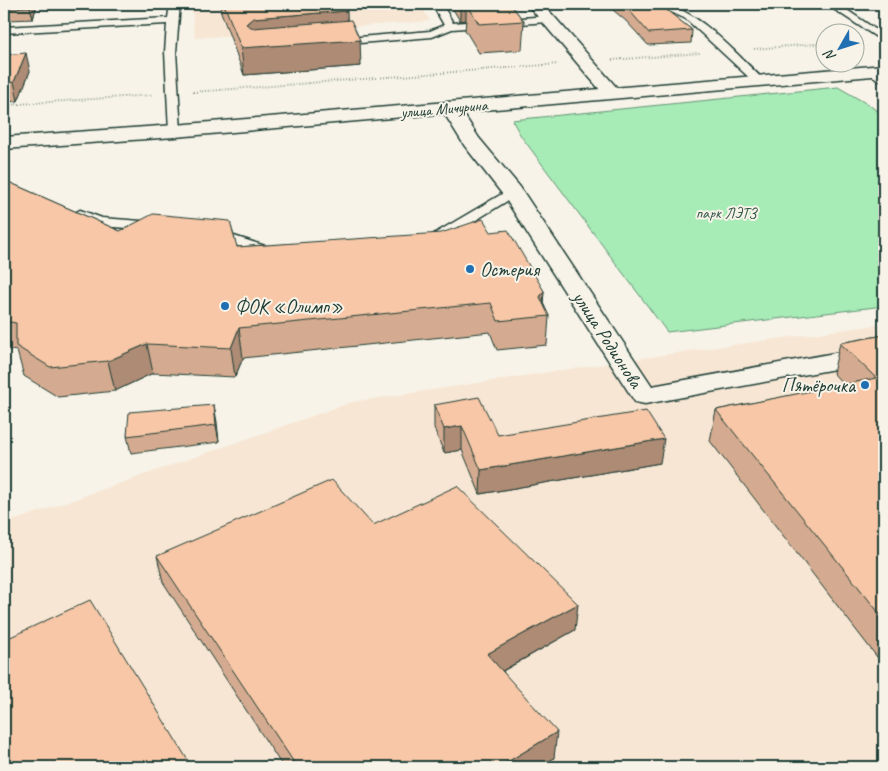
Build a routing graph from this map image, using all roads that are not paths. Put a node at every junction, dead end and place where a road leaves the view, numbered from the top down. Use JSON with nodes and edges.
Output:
{"nodes":[{"id":1,"x":175,"y":4,"type":"edge"},
{"id":2,"x":437,"y":4,"type":"edge"},
{"id":3,"x":535,"y":4,"type":"edge"},
{"id":4,"x":659,"y":4,"type":"edge"},
{"id":5,"x":835,"y":6,"type":"dead end"},
{"id":6,"x":548,"y":19,"type":"junction"},
{"id":7,"x":172,"y":21,"type":"junction"},
{"id":8,"x":450,"y":26,"type":"junction"},
{"id":9,"x":4,"y":30,"type":"edge"},
{"id":10,"x":884,"y":39,"type":"edge"},
{"id":11,"x":324,"y":43,"type":"edge"},
{"id":12,"x":880,"y":74,"type":"edge"},
{"id":13,"x":760,"y":82,"type":"junction"},
{"id":14,"x":612,"y":93,"type":"junction"},
{"id":15,"x":450,"y":108,"type":"junction"},
{"id":16,"x":175,"y":131,"type":"junction"},
{"id":17,"x":4,"y":143,"type":"edge"},
{"id":18,"x":512,"y":192,"type":"junction"},
{"id":19,"x":65,"y":208,"type":"edge"},
{"id":20,"x":167,"y":227,"type":"edge"},
{"id":21,"x":196,"y":230,"type":"edge"},
{"id":22,"x":423,"y":246,"type":"edge"},
{"id":23,"x":289,"y":259,"type":"edge"},
{"id":24,"x":884,"y":352,"type":"edge"}],
"edges":[{"from":1,"to":7,"type":"lane"},
{"from":2,"to":8,"type":"lane"},
{"from":3,"to":6,"type":"street"},
{"from":4,"to":13,"type":"lane"},
{"from":5,"to":10,"type":"lane"},
{"from":6,"to":8,"type":"lane"},
{"from":6,"to":14,"type":"street"},
{"from":7,"to":9,"type":"lane"},
{"from":7,"to":16,"type":"lane"},
{"from":8,"to":11,"type":"lane"},
{"from":12,"to":13,"type":"street","name":"улица Мичурина"},
{"from":13,"to":14,"type":"street","name":"улица Мичурина"},
{"from":14,"to":15,"type":"street","name":"улица Мичурина"},
{"from":15,"to":16,"type":"street","name":"улица Мичурина"},
{"from":15,"to":18,"type":"street","name":"улица Родионова"},
{"from":16,"to":17,"type":"street","name":"улица Мичурина"},
{"from":18,"to":22,"type":"lane"},
{"from":18,"to":24,"type":"street","name":"улица Родионова"},
{"from":19,"to":20,"type":"lane"},
{"from":21,"to":23,"type":"lane"}]}
